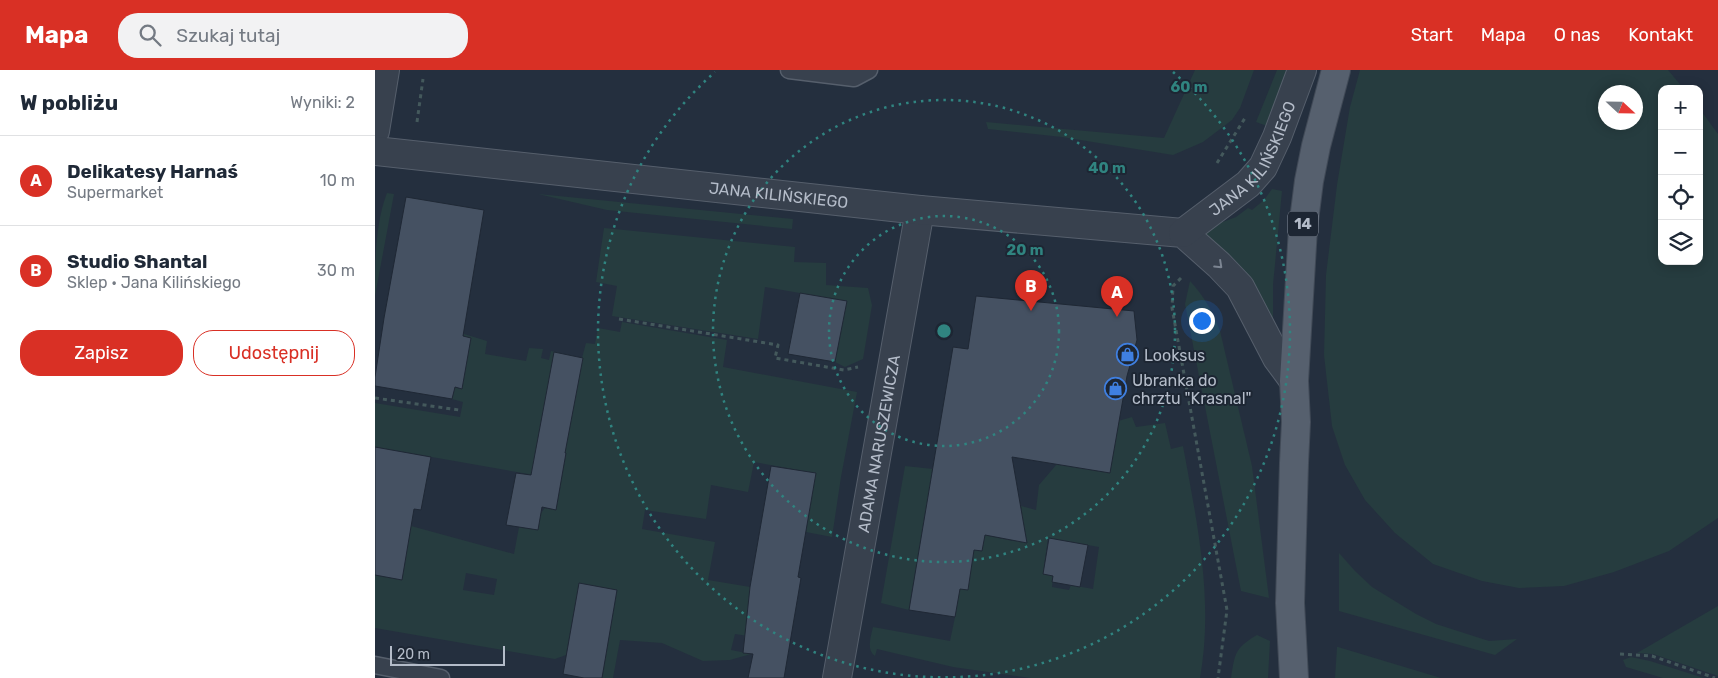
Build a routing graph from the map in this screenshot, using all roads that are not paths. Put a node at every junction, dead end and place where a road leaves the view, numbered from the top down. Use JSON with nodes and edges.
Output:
{"nodes":[{"id":1,"x":385,"y":70,"type":"edge"},
{"id":2,"x":789,"y":70,"type":"edge"},
{"id":3,"x":869,"y":70,"type":"edge"},
{"id":4,"x":1302,"y":70,"type":"edge"},
{"id":5,"x":1336,"y":70,"type":"edge"},
{"id":6,"x":375,"y":131,"type":"edge"},
{"id":7,"x":375,"y":151,"type":"edge"},
{"id":8,"x":920,"y":210,"type":"junction"},
{"id":9,"x":1183,"y":233,"type":"junction"},
{"id":10,"x":1294,"y":381,"type":"junction"},
{"id":11,"x":375,"y":666,"type":"edge"},
{"id":12,"x":441,"y":678,"type":"edge"},
{"id":13,"x":837,"y":678,"type":"edge"},
{"id":14,"x":1294,"y":678,"type":"edge"}],
"edges":[{"from":1,"to":6,"type":"street"},
{"from":2,"to":3,"type":"lane"},
{"from":4,"to":9,"type":"street","name":"JANA KILIŃSKIEGO"},
{"from":5,"to":10,"type":"main road","number":"14"},
{"from":7,"to":8,"type":"street","name":"JANA KILIŃSKIEGO"},
{"from":8,"to":9,"type":"street","name":"JANA KILIŃSKIEGO"},
{"from":8,"to":13,"type":"street","name":"ADAMA NARUSZEWICZA"},
{"from":9,"to":10,"type":"street","one_way":true},
{"from":10,"to":14,"type":"main road","number":"14"},
{"from":11,"to":12,"type":"lane"}]}
